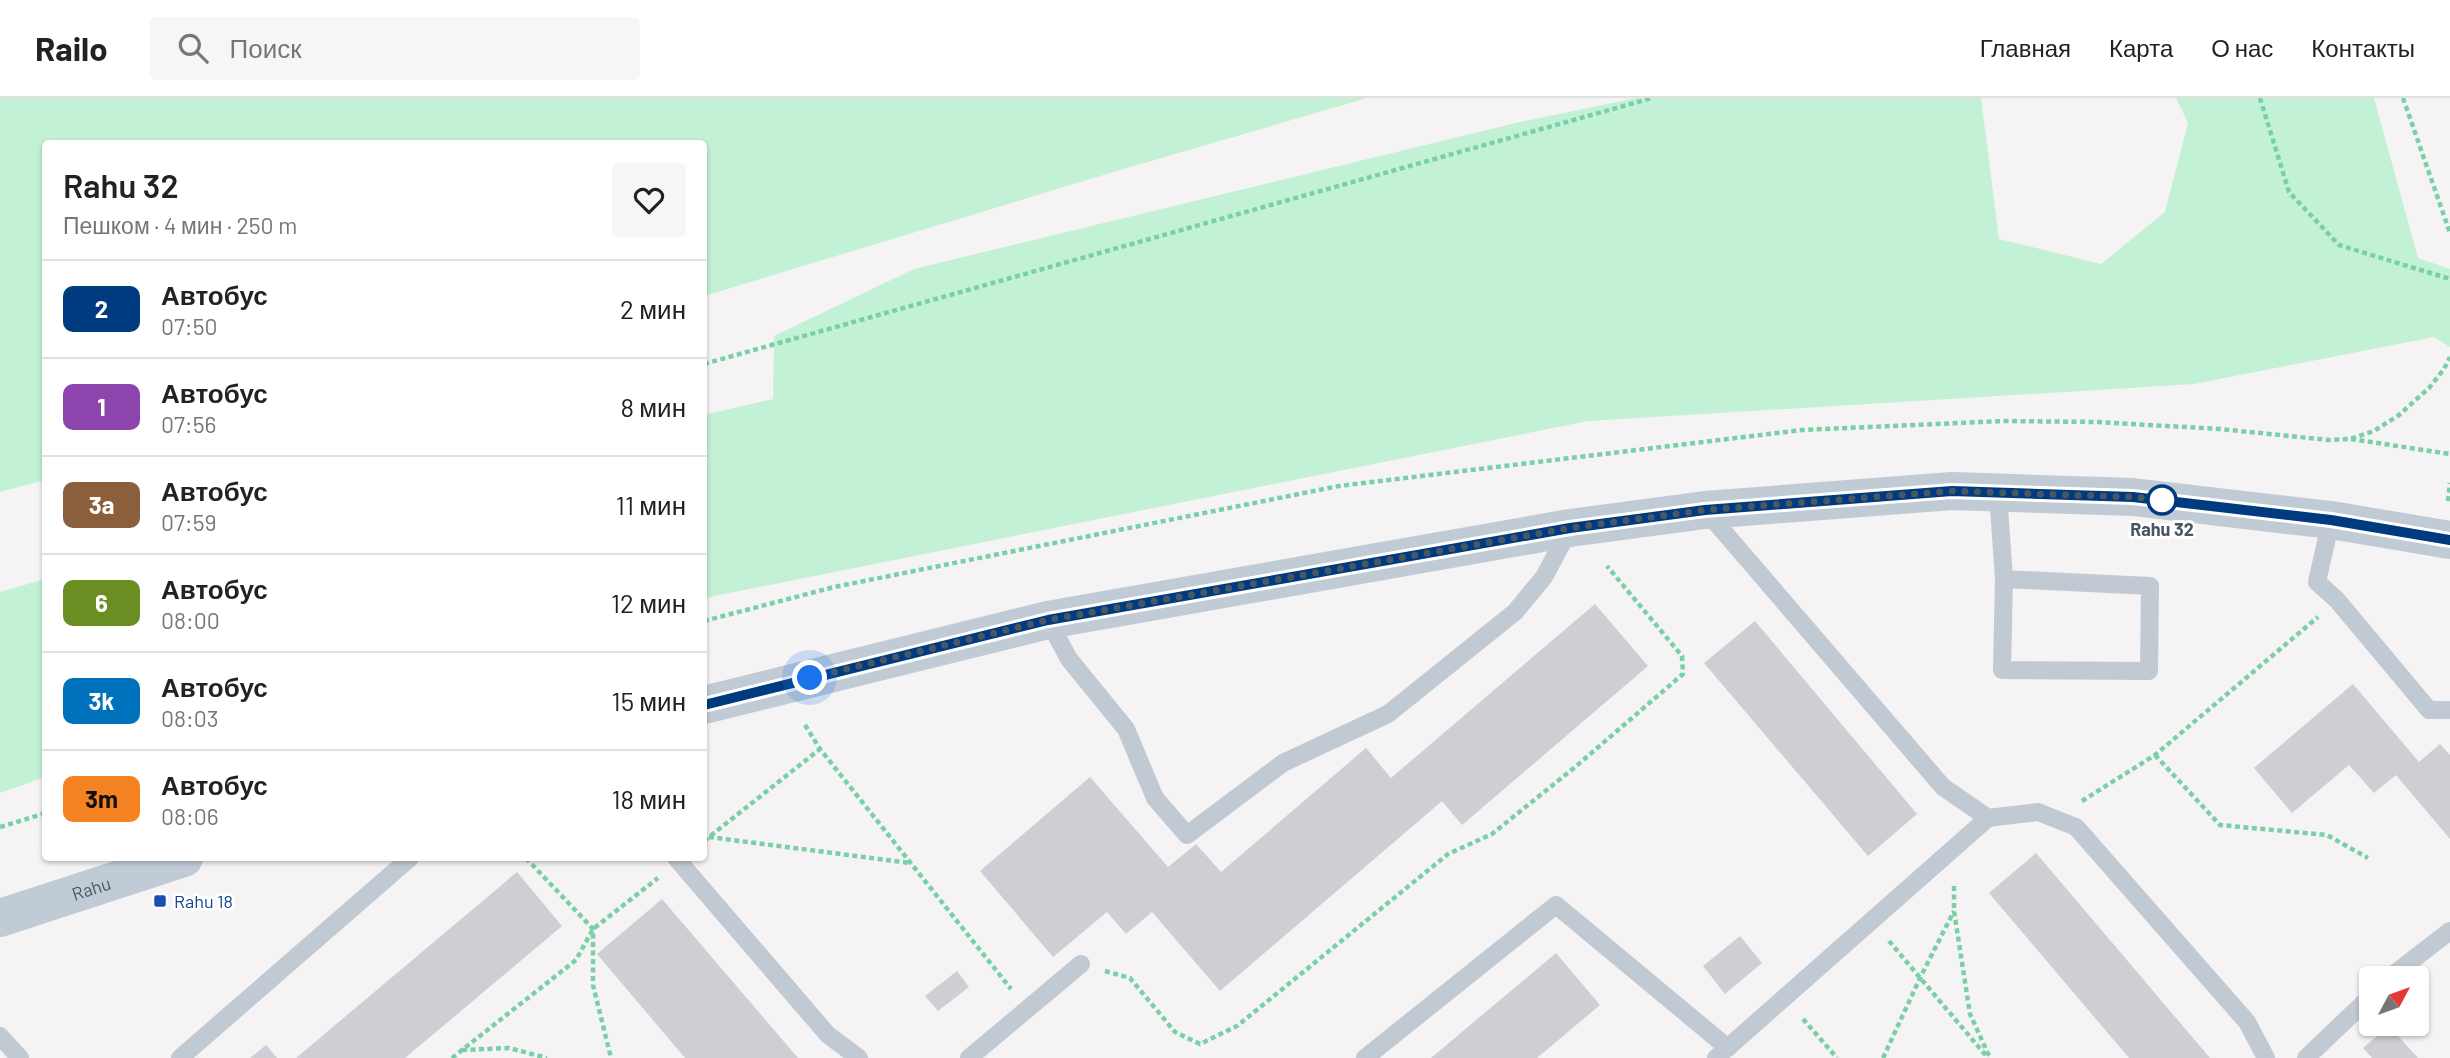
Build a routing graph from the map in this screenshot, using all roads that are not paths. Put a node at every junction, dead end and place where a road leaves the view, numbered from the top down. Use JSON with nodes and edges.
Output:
{"nodes":[{"id":1,"x":1998,"y":493,"type":"junction"},
{"id":2,"x":1705,"y":510,"type":"junction"},
{"id":3,"x":2331,"y":520,"type":"junction"},
{"id":4,"x":1570,"y":528,"type":"junction"},
{"id":5,"x":2450,"y":540,"type":"edge"},
{"id":6,"x":2004,"y":579,"type":"junction"},
{"id":7,"x":1048,"y":620,"type":"junction"},
{"id":8,"x":707,"y":704,"type":"edge"},
{"id":9,"x":2450,"y":710,"type":"edge"},
{"id":10,"x":1988,"y":818,"type":"junction"},
{"id":11,"x":175,"y":861,"type":"edge"},
{"id":12,"x":407,"y":861,"type":"edge"},
{"id":13,"x":680,"y":861,"type":"edge"},
{"id":14,"x":0,"y":918,"type":"edge"},
{"id":15,"x":2450,"y":930,"type":"edge"},
{"id":16,"x":1081,"y":964,"type":"road end"},
{"id":17,"x":2404,"y":966,"type":"edge"},
{"id":18,"x":2359,"y":1007,"type":"edge"},
{"id":19,"x":0,"y":1036,"type":"edge"},
{"id":20,"x":1722,"y":1053,"type":"edge"},
{"id":21,"x":20,"y":1058,"type":"edge"},
{"id":22,"x":180,"y":1058,"type":"edge"},
{"id":23,"x":859,"y":1058,"type":"edge"},
{"id":24,"x":969,"y":1058,"type":"edge"},
{"id":25,"x":1365,"y":1058,"type":"edge"},
{"id":26,"x":2266,"y":1058,"type":"edge"},
{"id":27,"x":2306,"y":1058,"type":"edge"}],
"edges":[{"from":1,"to":2,"type":"main road"},
{"from":1,"to":3,"type":"main road"},
{"from":1,"to":6,"type":"lane"},
{"from":2,"to":4,"type":"main road"},
{"from":2,"to":10,"type":"lane"},
{"from":3,"to":5,"type":"main road"},
{"from":3,"to":9,"type":"lane"},
{"from":4,"to":7,"type":"main road"},
{"from":4,"to":7,"type":"lane"},
{"from":6,"to":6,"type":"lane"},
{"from":7,"to":8,"type":"main road"},
{"from":10,"to":20,"type":"lane"},
{"from":10,"to":26,"type":"lane"},
{"from":11,"to":14,"type":"main road","name":"Rahu"},
{"from":12,"to":22,"type":"lane"},
{"from":13,"to":23,"type":"lane"},
{"from":15,"to":17,"type":"lane"},
{"from":16,"to":24,"type":"lane"},
{"from":18,"to":27,"type":"lane"},
{"from":19,"to":21,"type":"lane"},
{"from":20,"to":25,"type":"lane"}]}
